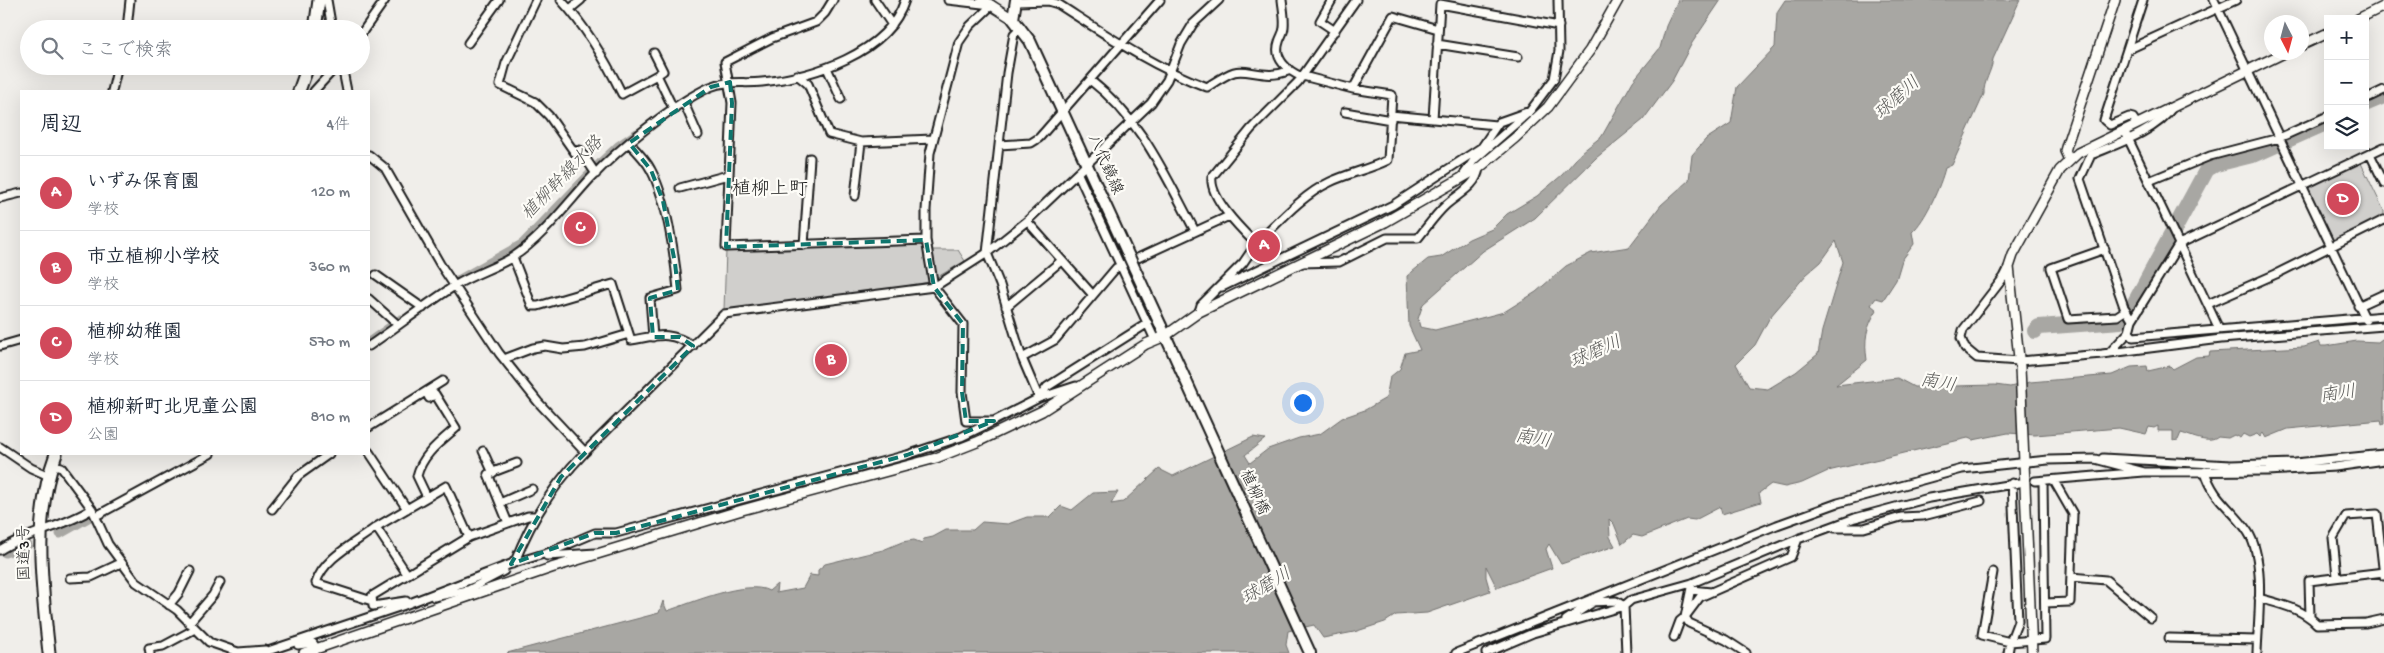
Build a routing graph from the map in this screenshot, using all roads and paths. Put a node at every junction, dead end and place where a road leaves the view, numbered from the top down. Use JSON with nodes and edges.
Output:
{"nodes":[{"id":1,"x":130,"y":0,"type":"edge"},
{"id":2,"x":319,"y":0,"type":"edge"},
{"id":3,"x":327,"y":0,"type":"edge"},
{"id":4,"x":385,"y":0,"type":"edge"},
{"id":5,"x":499,"y":0,"type":"edge"},
{"id":6,"x":536,"y":0,"type":"edge"},
{"id":7,"x":561,"y":0,"type":"edge"},
{"id":8,"x":581,"y":0,"type":"edge"},
{"id":9,"x":833,"y":0,"type":"edge"},
{"id":10,"x":875,"y":0,"type":"edge"},
{"id":11,"x":904,"y":0,"type":"edge"},
{"id":12,"x":948,"y":0,"type":"edge"},
{"id":13,"x":983,"y":0,"type":"edge"},
{"id":14,"x":1160,"y":0,"type":"edge"},
{"id":15,"x":1219,"y":0,"type":"edge"},
{"id":16,"x":1282,"y":0,"type":"edge"},
{"id":17,"x":1332,"y":0,"type":"edge"},
{"id":18,"x":1356,"y":0,"type":"edge"},
{"id":19,"x":1558,"y":0,"type":"edge"},
{"id":20,"x":1618,"y":0,"type":"edge"},
{"id":21,"x":2115,"y":0,"type":"edge"},
{"id":22,"x":2143,"y":0,"type":"edge"},
{"id":23,"x":2214,"y":0,"type":"edge"},
{"id":24,"x":2236,"y":0,"type":"edge"},
{"id":25,"x":1016,"y":1,"type":"edge"},
{"id":26,"x":992,"y":6,"type":"junction"},
{"id":27,"x":2384,"y":6,"type":"edge"},
{"id":28,"x":2218,"y":9,"type":"junction"},
{"id":29,"x":570,"y":10,"type":"junction"},
{"id":30,"x":2366,"y":15,"type":"edge"},
{"id":31,"x":1012,"y":19,"type":"junction"},
{"id":32,"x":128,"y":20,"type":"edge"},
{"id":33,"x":316,"y":20,"type":"edge"},
{"id":34,"x":330,"y":20,"type":"edge"},
{"id":35,"x":370,"y":21,"type":"edge"},
{"id":36,"x":892,"y":25,"type":"junction"},
{"id":37,"x":1558,"y":26,"type":"junction"},
{"id":38,"x":1021,"y":27,"type":"junction"},
{"id":39,"x":1438,"y":29,"type":"junction"},
{"id":40,"x":1335,"y":31,"type":"junction"},
{"id":41,"x":2324,"y":35,"type":"edge"},
{"id":42,"x":2309,"y":42,"type":"edge"},
{"id":43,"x":468,"y":43,"type":"dead end"},
{"id":44,"x":1120,"y":44,"type":"junction"},
{"id":45,"x":1437,"y":44,"type":"junction"},
{"id":46,"x":2127,"y":50,"type":"junction"},
{"id":47,"x":654,"y":53,"type":"dead end"},
{"id":48,"x":1518,"y":57,"type":"dead end"},
{"id":49,"x":2270,"y":60,"type":"edge"},
{"id":50,"x":827,"y":68,"type":"junction"},
{"id":51,"x":1288,"y":71,"type":"junction"},
{"id":52,"x":2247,"y":71,"type":"junction"},
{"id":53,"x":1170,"y":74,"type":"junction"},
{"id":54,"x":116,"y":75,"type":"edge"},
{"id":55,"x":305,"y":75,"type":"edge"},
{"id":56,"x":329,"y":75,"type":"edge"},
{"id":57,"x":343,"y":75,"type":"edge"},
{"id":58,"x":657,"y":75,"type":"junction"},
{"id":59,"x":797,"y":75,"type":"junction"},
{"id":60,"x":1302,"y":77,"type":"junction"},
{"id":61,"x":1090,"y":80,"type":"junction"},
{"id":62,"x":730,"y":82,"type":"junction"},
{"id":63,"x":1353,"y":89,"type":"junction"},
{"id":64,"x":112,"y":90,"type":"edge"},
{"id":65,"x":299,"y":90,"type":"edge"},
{"id":66,"x":315,"y":90,"type":"edge"},
{"id":67,"x":346,"y":90,"type":"edge"},
{"id":68,"x":2384,"y":90,"type":"edge"},
{"id":69,"x":2369,"y":97,"type":"edge"},
{"id":70,"x":842,"y":100,"type":"dead end"},
{"id":71,"x":684,"y":103,"type":"junction"},
{"id":72,"x":2174,"y":105,"type":"junction"},
{"id":73,"x":674,"y":110,"type":"junction"},
{"id":74,"x":1064,"y":111,"type":"junction"},
{"id":75,"x":1530,"y":111,"type":"junction"},
{"id":76,"x":1345,"y":112,"type":"dead end"},
{"id":77,"x":1391,"y":118,"type":"junction"},
{"id":78,"x":2324,"y":118,"type":"edge"},
{"id":79,"x":1433,"y":119,"type":"junction"},
{"id":80,"x":1133,"y":120,"type":"junction"},
{"id":81,"x":2137,"y":124,"type":"junction"},
{"id":82,"x":1496,"y":125,"type":"junction"},
{"id":83,"x":2124,"y":130,"type":"junction"},
{"id":84,"x":698,"y":135,"type":"dead end"},
{"id":85,"x":933,"y":139,"type":"junction"},
{"id":86,"x":2130,"y":139,"type":"junction"},
{"id":87,"x":2280,"y":140,"type":"junction"},
{"id":88,"x":861,"y":142,"type":"junction"},
{"id":89,"x":629,"y":143,"type":"junction"},
{"id":90,"x":999,"y":145,"type":"junction"},
{"id":91,"x":1482,"y":147,"type":"junction"},
{"id":92,"x":2384,"y":147,"type":"edge"},
{"id":93,"x":2370,"y":154,"type":"junction"},
{"id":94,"x":370,"y":155,"type":"edge"},
{"id":95,"x":810,"y":158,"type":"dead end"},
{"id":96,"x":2069,"y":160,"type":"junction"},
{"id":97,"x":1088,"y":164,"type":"junction"},
{"id":98,"x":1476,"y":164,"type":"junction"},
{"id":99,"x":596,"y":174,"type":"junction"},
{"id":100,"x":1078,"y":174,"type":"junction"},
{"id":101,"x":728,"y":175,"type":"junction"},
{"id":102,"x":2149,"y":181,"type":"junction"},
{"id":103,"x":2384,"y":183,"type":"edge"},
{"id":104,"x":2301,"y":187,"type":"junction"},
{"id":105,"x":680,"y":188,"type":"dead end"},
{"id":106,"x":20,"y":193,"type":"edge"},
{"id":107,"x":855,"y":196,"type":"dead end"},
{"id":108,"x":0,"y":198,"type":"edge"},
{"id":109,"x":1229,"y":216,"type":"junction"},
{"id":110,"x":2384,"y":220,"type":"edge"},
{"id":111,"x":1027,"y":221,"type":"junction"},
{"id":112,"x":1195,"y":231,"type":"junction"},
{"id":113,"x":926,"y":240,"type":"junction"},
{"id":114,"x":2177,"y":242,"type":"junction"},
{"id":115,"x":1256,"y":244,"type":"junction"},
{"id":116,"x":804,"y":245,"type":"junction"},
{"id":117,"x":2330,"y":246,"type":"junction"},
{"id":118,"x":2105,"y":249,"type":"junction"},
{"id":119,"x":987,"y":253,"type":"junction"},
{"id":120,"x":513,"y":257,"type":"junction"},
{"id":121,"x":1060,"y":261,"type":"junction"},
{"id":122,"x":1298,"y":264,"type":"junction"},
{"id":123,"x":1121,"y":266,"type":"junction"},
{"id":124,"x":2009,"y":267,"type":"junction"},
{"id":125,"x":376,"y":275,"type":"dead end"},
{"id":126,"x":454,"y":286,"type":"junction"},
{"id":127,"x":934,"y":287,"type":"junction"},
{"id":128,"x":1222,"y":287,"type":"junction"},
{"id":129,"x":1092,"y":294,"type":"junction"},
{"id":130,"x":2384,"y":294,"type":"edge"},
{"id":131,"x":370,"y":300,"type":"edge"},
{"id":132,"x":2208,"y":304,"type":"junction"},
{"id":133,"x":1006,"y":306,"type":"junction"},
{"id":134,"x":2358,"y":306,"type":"junction"},
{"id":135,"x":423,"y":308,"type":"junction"},
{"id":136,"x":1199,"y":312,"type":"junction"},
{"id":137,"x":2128,"y":314,"type":"junction"},
{"id":138,"x":2384,"y":316,"type":"edge"},
{"id":139,"x":2364,"y":317,"type":"junction"},
{"id":140,"x":1148,"y":323,"type":"junction"},
{"id":141,"x":398,"y":325,"type":"junction"},
{"id":142,"x":2384,"y":326,"type":"edge"},
{"id":143,"x":2219,"y":329,"type":"junction"},
{"id":144,"x":2344,"y":330,"type":"junction"},
{"id":145,"x":2129,"y":332,"type":"junction"},
{"id":146,"x":629,"y":334,"type":"junction"},
{"id":147,"x":654,"y":337,"type":"junction"},
{"id":148,"x":20,"y":340,"type":"edge"},
{"id":149,"x":1163,"y":340,"type":"junction"},
{"id":150,"x":370,"y":345,"type":"edge"},
{"id":151,"x":0,"y":346,"type":"edge"},
{"id":152,"x":693,"y":346,"type":"junction"},
{"id":153,"x":2110,"y":352,"type":"junction"},
{"id":154,"x":1022,"y":358,"type":"junction"},
{"id":155,"x":504,"y":359,"type":"junction"},
{"id":156,"x":2019,"y":364,"type":"junction"},
{"id":157,"x":443,"y":382,"type":"dead end"},
{"id":158,"x":1082,"y":385,"type":"junction"},
{"id":159,"x":426,"y":392,"type":"junction"},
{"id":160,"x":1039,"y":398,"type":"junction"},
{"id":161,"x":994,"y":421,"type":"junction"},
{"id":162,"x":370,"y":426,"type":"edge"},
{"id":163,"x":2,"y":451,"type":"edge"},
{"id":164,"x":483,"y":451,"type":"dead end"},
{"id":165,"x":585,"y":452,"type":"junction"},
{"id":166,"x":370,"y":453,"type":"edge"},
{"id":167,"x":2384,"y":454,"type":"edge"},
{"id":168,"x":328,"y":455,"type":"edge"},
{"id":169,"x":202,"y":456,"type":"edge"},
{"id":170,"x":54,"y":459,"type":"edge"},
{"id":171,"x":2095,"y":459,"type":"junction"},
{"id":172,"x":2024,"y":460,"type":"junction"},
{"id":173,"x":2384,"y":460,"type":"edge"},
{"id":174,"x":517,"y":463,"type":"dead end"},
{"id":175,"x":2205,"y":471,"type":"junction"},
{"id":176,"x":2144,"y":472,"type":"junction"},
{"id":177,"x":493,"y":473,"type":"junction"},
{"id":178,"x":49,"y":476,"type":"junction"},
{"id":179,"x":2054,"y":481,"type":"junction"},
{"id":180,"x":532,"y":489,"type":"dead end"},
{"id":181,"x":427,"y":497,"type":"junction"},
{"id":182,"x":1981,"y":501,"type":"dead end"},
{"id":183,"x":500,"y":503,"type":"junction"},
{"id":184,"x":407,"y":508,"type":"junction"},
{"id":185,"x":272,"y":509,"type":"dead end"},
{"id":186,"x":94,"y":513,"type":"junction"},
{"id":187,"x":535,"y":516,"type":"junction"},
{"id":188,"x":508,"y":523,"type":"junction"},
{"id":189,"x":376,"y":527,"type":"junction"},
{"id":190,"x":1830,"y":528,"type":"junction"},
{"id":191,"x":40,"y":533,"type":"junction"},
{"id":192,"x":469,"y":537,"type":"junction"},
{"id":193,"x":1798,"y":539,"type":"junction"},
{"id":194,"x":1,"y":550,"type":"edge"},
{"id":195,"x":599,"y":553,"type":"junction"},
{"id":196,"x":537,"y":557,"type":"junction"},
{"id":197,"x":121,"y":563,"type":"junction"},
{"id":198,"x":511,"y":564,"type":"junction"},
{"id":199,"x":190,"y":572,"type":"dead end"},
{"id":200,"x":1993,"y":572,"type":"dead end"},
{"id":201,"x":407,"y":574,"type":"junction"},
{"id":202,"x":2384,"y":574,"type":"edge"},
{"id":203,"x":2337,"y":576,"type":"junction"},
{"id":204,"x":2071,"y":577,"type":"junction"},
{"id":205,"x":70,"y":578,"type":"dead end"},
{"id":206,"x":220,"y":582,"type":"dead end"},
{"id":207,"x":1691,"y":586,"type":"junction"},
{"id":208,"x":1714,"y":592,"type":"junction"},
{"id":209,"x":469,"y":593,"type":"junction"},
{"id":210,"x":2258,"y":598,"type":"junction"},
{"id":211,"x":412,"y":600,"type":"junction"},
{"id":212,"x":372,"y":601,"type":"junction"},
{"id":213,"x":1584,"y":602,"type":"junction"},
{"id":214,"x":1592,"y":603,"type":"junction"},
{"id":215,"x":2045,"y":603,"type":"junction"},
{"id":216,"x":169,"y":605,"type":"junction"},
{"id":217,"x":1624,"y":606,"type":"junction"},
{"id":218,"x":1685,"y":616,"type":"junction"},
{"id":219,"x":2310,"y":617,"type":"junction"},
{"id":220,"x":2151,"y":618,"type":"dead end"},
{"id":221,"x":2384,"y":620,"type":"edge"},
{"id":222,"x":189,"y":623,"type":"junction"},
{"id":223,"x":1557,"y":626,"type":"junction"},
{"id":224,"x":195,"y":629,"type":"junction"},
{"id":225,"x":1674,"y":637,"type":"dead end"},
{"id":226,"x":2169,"y":638,"type":"dead end"},
{"id":227,"x":2257,"y":640,"type":"junction"},
{"id":228,"x":2031,"y":641,"type":"junction"},
{"id":229,"x":2010,"y":642,"type":"junction"},
{"id":230,"x":276,"y":648,"type":"junction"},
{"id":231,"x":317,"y":649,"type":"junction"},
{"id":232,"x":49,"y":653,"type":"edge"},
{"id":233,"x":150,"y":653,"type":"edge"},
{"id":234,"x":262,"y":653,"type":"edge"},
{"id":235,"x":304,"y":653,"type":"edge"},
{"id":236,"x":1310,"y":653,"type":"edge"},
{"id":237,"x":1456,"y":653,"type":"edge"},
{"id":238,"x":1486,"y":653,"type":"edge"},
{"id":239,"x":1626,"y":653,"type":"edge"},
{"id":240,"x":1746,"y":653,"type":"edge"},
{"id":241,"x":2008,"y":653,"type":"edge"},
{"id":242,"x":2032,"y":653,"type":"edge"},
{"id":243,"x":2257,"y":653,"type":"edge"}],
"edges":[{"from":1,"to":32,"type":"street"},
{"from":2,"to":33,"type":"highway"},
{"from":3,"to":34,"type":"street"},
{"from":4,"to":35,"type":"street"},
{"from":5,"to":43,"type":"street"},
{"from":6,"to":99,"type":"street"},
{"from":7,"to":29,"type":"street"},
{"from":8,"to":29,"type":"street"},
{"from":9,"to":62,"type":"street"},
{"from":10,"to":36,"type":"street"},
{"from":11,"to":36,"type":"street"},
{"from":12,"to":26,"type":"street"},
{"from":13,"to":26,"type":"street"},
{"from":14,"to":44,"type":"street"},
{"from":15,"to":53,"type":"street"},
{"from":16,"to":51,"type":"street"},
{"from":17,"to":40,"type":"street"},
{"from":18,"to":40,"type":"street"},
{"from":19,"to":37,"type":"street"},
{"from":20,"to":98,"type":"street"},
{"from":21,"to":96,"type":"street"},
{"from":22,"to":46,"type":"street"},
{"from":23,"to":28,"type":"street"},
{"from":24,"to":28,"type":"street"},
{"from":25,"to":31,"type":"main road"},
{"from":25,"to":44,"type":"street"},
{"from":26,"to":31,"type":"street"},
{"from":26,"to":85,"type":"street"},
{"from":27,"to":30,"type":"street"},
{"from":28,"to":46,"type":"street"},
{"from":28,"to":52,"type":"street"},
{"from":29,"to":58,"type":"street"},
{"from":31,"to":38,"type":"main road","name":"八代鏡線"},
{"from":36,"to":50,"type":"street"},
{"from":37,"to":39,"type":"street"},
{"from":37,"to":75,"type":"street"},
{"from":38,"to":74,"type":"main road","name":"八代鏡線"},
{"from":38,"to":90,"type":"street"},
{"from":39,"to":45,"type":"street"},
{"from":39,"to":63,"type":"street"},
{"from":40,"to":60,"type":"street"},
{"from":41,"to":42,"type":"street"},
{"from":44,"to":53,"type":"street"},
{"from":44,"to":61,"type":"street"},
{"from":45,"to":48,"type":"street"},
{"from":45,"to":79,"type":"street"},
{"from":46,"to":81,"type":"street"},
{"from":47,"to":58,"type":"street"},
{"from":49,"to":52,"type":"street"},
{"from":50,"to":59,"type":"street"},
{"from":50,"to":70,"type":"street"},
{"from":51,"to":53,"type":"street"},
{"from":51,"to":60,"type":"street"},
{"from":52,"to":72,"type":"street"},
{"from":52,"to":87,"type":"street"},
{"from":53,"to":80,"type":"street"},
{"from":54,"to":64,"type":"street"},
{"from":55,"to":65,"type":"highway"},
{"from":56,"to":66,"type":"street"},
{"from":57,"to":67,"type":"street"},
{"from":58,"to":73,"type":"street"},
{"from":59,"to":62,"type":"street"},
{"from":59,"to":88,"type":"street"},
{"from":60,"to":63,"type":"street"},
{"from":60,"to":109,"type":"street"},
{"from":61,"to":74,"type":"street"},
{"from":61,"to":80,"type":"street"},
{"from":62,"to":71,"type":"street"},
{"from":62,"to":101,"type":"street"},
{"from":63,"to":77,"type":"street"},
{"from":68,"to":69,"type":"street"},
{"from":71,"to":73,"type":"street"},
{"from":71,"to":84,"type":"street"},
{"from":72,"to":81,"type":"street"},
{"from":72,"to":86,"type":"street"},
{"from":73,"to":89,"type":"street"},
{"from":74,"to":90,"type":"street"},
{"from":74,"to":97,"type":"main road","name":"八代鏡線"},
{"from":75,"to":82,"type":"street"},
{"from":75,"to":98,"type":"street"},
{"from":76,"to":77,"type":"street"},
{"from":77,"to":79,"type":"street"},
{"from":77,"to":115,"type":"street"},
{"from":78,"to":87,"type":"street"},
{"from":79,"to":82,"type":"street"},
{"from":80,"to":97,"type":"street"},
{"from":80,"to":112,"type":"street"},
{"from":81,"to":83,"type":"street"},
{"from":82,"to":91,"type":"street"},
{"from":83,"to":86,"type":"street"},
{"from":83,"to":96,"type":"street"},
{"from":85,"to":88,"type":"street"},
{"from":85,"to":113,"type":"street"},
{"from":86,"to":102,"type":"street"},
{"from":86,"to":118,"type":"street"},
{"from":87,"to":102,"type":"street"},
{"from":87,"to":104,"type":"street"},
{"from":88,"to":107,"type":"street"},
{"from":89,"to":99,"type":"street"},
{"from":89,"to":147,"type":"street"},
{"from":90,"to":119,"type":"street"},
{"from":91,"to":98,"type":"street"},
{"from":91,"to":128,"type":"street"},
{"from":92,"to":93,"type":"street"},
{"from":93,"to":103,"type":"street"},
{"from":93,"to":104,"type":"street"},
{"from":94,"to":126,"type":"street"},
{"from":95,"to":116,"type":"street"},
{"from":96,"to":124,"type":"street"},
{"from":97,"to":100,"type":"street"},
{"from":97,"to":149,"type":"main road","name":"八代鏡線","bridge":true},
{"from":98,"to":122,"type":"street"},
{"from":98,"to":122,"type":"street"},
{"from":99,"to":120,"type":"street"},
{"from":100,"to":111,"type":"street"},
{"from":100,"to":123,"type":"street"},
{"from":101,"to":105,"type":"street"},
{"from":101,"to":116,"type":"street"},
{"from":102,"to":114,"type":"street"},
{"from":104,"to":114,"type":"street"},
{"from":104,"to":117,"type":"street"},
{"from":106,"to":108,"type":"street"},
{"from":109,"to":112,"type":"street"},
{"from":109,"to":115,"type":"street"},
{"from":110,"to":117,"type":"street"},
{"from":111,"to":119,"type":"street"},
{"from":111,"to":121,"type":"street"},
{"from":112,"to":123,"type":"street"},
{"from":113,"to":116,"type":"street"},
{"from":113,"to":127,"type":"street"},
{"from":114,"to":132,"type":"street"},
{"from":114,"to":137,"type":"street"},
{"from":115,"to":128,"type":"street"},
{"from":117,"to":132,"type":"street"},
{"from":117,"to":134,"type":"street"},
{"from":118,"to":137,"type":"street"},
{"from":118,"to":137,"type":"street"},
{"from":119,"to":127,"type":"street"},
{"from":119,"to":133,"type":"street"},
{"from":120,"to":126,"type":"street"},
{"from":120,"to":146,"type":"street"},
{"from":121,"to":129,"type":"street"},
{"from":121,"to":133,"type":"street"},
{"from":122,"to":136,"type":"street"},
{"from":123,"to":129,"type":"street"},
{"from":123,"to":140,"type":"street"},
{"from":124,"to":156,"type":"street"},
{"from":124,"to":156,"type":"street"},
{"from":125,"to":135,"type":"street"},
{"from":126,"to":135,"type":"street"},
{"from":126,"to":155,"type":"street"},
{"from":127,"to":152,"type":"street"},
{"from":127,"to":161,"type":"street"},
{"from":128,"to":136,"type":"street"},
{"from":129,"to":154,"type":"street"},
{"from":130,"to":134,"type":"street"},
{"from":131,"to":141,"type":"street"},
{"from":132,"to":143,"type":"street"},
{"from":133,"to":154,"type":"street"},
{"from":134,"to":139,"type":"street"},
{"from":135,"to":141,"type":"street"},
{"from":136,"to":149,"type":"street"},
{"from":137,"to":145,"type":"street"},
{"from":138,"to":139,"type":"street"},
{"from":139,"to":143,"type":"street"},
{"from":139,"to":144,"type":"street"},
{"from":140,"to":149,"type":"street"},
{"from":140,"to":160,"type":"street"},
{"from":141,"to":150,"type":"street"},
{"from":142,"to":144,"type":"street"},
{"from":143,"to":145,"type":"street"},
{"from":144,"to":153,"type":"street"},
{"from":145,"to":153,"type":"street"},
{"from":146,"to":147,"type":"street"},
{"from":146,"to":155,"type":"street"},
{"from":147,"to":152,"type":"street"},
{"from":148,"to":151,"type":"street"},
{"from":149,"to":158,"type":"street"},
{"from":149,"to":236,"type":"main road","name":"植柳橋"},
{"from":152,"to":165,"type":"street"},
{"from":153,"to":156,"type":"street"},
{"from":154,"to":160,"type":"street"},
{"from":155,"to":165,"type":"street"},
{"from":156,"to":172,"type":"street"},
{"from":157,"to":159,"type":"street"},
{"from":158,"to":160,"type":"street"},
{"from":158,"to":195,"type":"street"},
{"from":159,"to":162,"type":"street"},
{"from":159,"to":181,"type":"street"},
{"from":160,"to":161,"type":"street"},
{"from":161,"to":196,"type":"street"},
{"from":163,"to":178,"type":"street"},
{"from":164,"to":177,"type":"street"},
{"from":165,"to":187,"type":"street"},
{"from":166,"to":184,"type":"street"},
{"from":167,"to":171,"type":"street"},
{"from":168,"to":185,"type":"street"},
{"from":169,"to":186,"type":"street"},
{"from":170,"to":178,"type":"highway","name":"国道3号"},
{"from":170,"to":186,"type":"street"},
{"from":171,"to":172,"type":"street"},
{"from":171,"to":176,"type":"street"},
{"from":172,"to":213,"type":"street"},
{"from":172,"to":228,"type":"street"},
{"from":173,"to":175,"type":"street"},
{"from":174,"to":177,"type":"street"},
{"from":175,"to":176,"type":"street"},
{"from":175,"to":210,"type":"street"},
{"from":176,"to":179,"type":"street"},
{"from":177,"to":183,"type":"street"},
{"from":178,"to":191,"type":"highway","name":"国道3号"},
{"from":179,"to":204,"type":"street"},
{"from":179,"to":215,"type":"street"},
{"from":180,"to":183,"type":"street"},
{"from":181,"to":184,"type":"street"},
{"from":181,"to":192,"type":"street"},
{"from":182,"to":190,"type":"street"},
{"from":183,"to":188,"type":"street"},
{"from":184,"to":189,"type":"street"},
{"from":186,"to":191,"type":"street"},
{"from":186,"to":197,"type":"street"},
{"from":187,"to":188,"type":"street"},
{"from":187,"to":198,"type":"street"},
{"from":188,"to":192,"type":"street"},
{"from":189,"to":201,"type":"street"},
{"from":189,"to":212,"type":"street"},
{"from":190,"to":193,"type":"street"},
{"from":190,"to":229,"type":"street"},
{"from":191,"to":194,"type":"street"},
{"from":191,"to":232,"type":"highway","name":"国道3号"},
{"from":192,"to":201,"type":"street"},
{"from":193,"to":207,"type":"street"},
{"from":193,"to":208,"type":"street"},
{"from":195,"to":196,"type":"street"},
{"from":195,"to":209,"type":"street"},
{"from":196,"to":198,"type":"street"},
{"from":197,"to":205,"type":"street"},
{"from":197,"to":216,"type":"street"},
{"from":198,"to":209,"type":"street"},
{"from":198,"to":211,"type":"street"},
{"from":199,"to":216,"type":"street"},
{"from":200,"to":229,"type":"street"},
{"from":201,"to":212,"type":"street"},
{"from":202,"to":203,"type":"street"},
{"from":202,"to":203,"type":"street"},
{"from":203,"to":219,"type":"street"},
{"from":204,"to":215,"type":"street"},
{"from":204,"to":220,"type":"street"},
{"from":206,"to":222,"type":"street"},
{"from":207,"to":208,"type":"street"},
{"from":207,"to":217,"type":"street"},
{"from":207,"to":218,"type":"street"},
{"from":208,"to":218,"type":"street"},
{"from":209,"to":211,"type":"street"},
{"from":209,"to":231,"type":"street"},
{"from":210,"to":219,"type":"street"},
{"from":210,"to":227,"type":"street"},
{"from":211,"to":212,"type":"street"},
{"from":211,"to":230,"type":"street"},
{"from":213,"to":214,"type":"street"},
{"from":213,"to":237,"type":"street"},
{"from":214,"to":217,"type":"street"},
{"from":214,"to":223,"type":"street"},
{"from":215,"to":228,"type":"street"},
{"from":216,"to":222,"type":"street"},
{"from":217,"to":223,"type":"street"},
{"from":217,"to":239,"type":"street"},
{"from":218,"to":225,"type":"street"},
{"from":218,"to":240,"type":"street"},
{"from":219,"to":221,"type":"street"},
{"from":222,"to":224,"type":"street"},
{"from":223,"to":238,"type":"street"},
{"from":224,"to":230,"type":"street"},
{"from":224,"to":233,"type":"street"},
{"from":226,"to":227,"type":"street"},
{"from":227,"to":243,"type":"street"},
{"from":228,"to":229,"type":"street"},
{"from":228,"to":242,"type":"street"},
{"from":229,"to":241,"type":"street"},
{"from":230,"to":231,"type":"street"},
{"from":230,"to":234,"type":"street"},
{"from":231,"to":235,"type":"street"}]}
